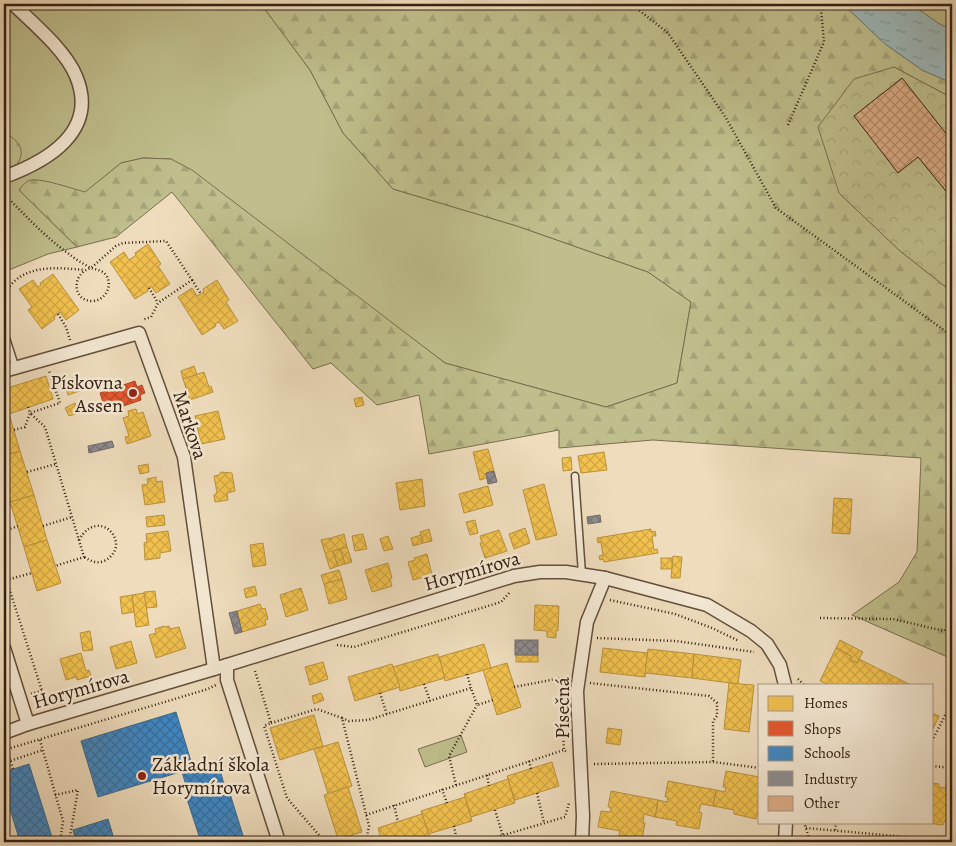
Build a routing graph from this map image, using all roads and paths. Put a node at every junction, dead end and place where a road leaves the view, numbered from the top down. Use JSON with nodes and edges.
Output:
{"nodes":[{"id":1,"x":14,"y":4,"type":"edge"},
{"id":2,"x":631,"y":4,"type":"edge"},
{"id":3,"x":817,"y":4,"type":"edge"},
{"id":4,"x":788,"y":125,"type":"dead end"},
{"id":5,"x":4,"y":177,"type":"edge"},
{"id":6,"x":4,"y":194,"type":"edge"},
{"id":7,"x":91,"y":268,"type":"junction"},
{"id":8,"x":86,"y":270,"type":"junction"},
{"id":9,"x":192,"y":280,"type":"junction"},
{"id":10,"x":149,"y":288,"type":"dead end"},
{"id":11,"x":201,"y":294,"type":"dead end"},
{"id":12,"x":4,"y":295,"type":"edge"},
{"id":13,"x":158,"y":303,"type":"junction"},
{"id":14,"x":58,"y":314,"type":"dead end"},
{"id":15,"x":142,"y":320,"type":"dead end"},
{"id":16,"x":4,"y":332,"type":"edge"},
{"id":17,"x":952,"y":336,"type":"edge"},
{"id":18,"x":72,"y":344,"type":"dead end"},
{"id":19,"x":47,"y":365,"type":"dead end"},
{"id":20,"x":12,"y":371,"type":"edge"},
{"id":21,"x":28,"y":408,"type":"dead end"},
{"id":22,"x":30,"y":413,"type":"junction"},
{"id":23,"x":14,"y":430,"type":"dead end"},
{"id":24,"x":56,"y":464,"type":"junction"},
{"id":25,"x":27,"y":472,"type":"dead end"},
{"id":26,"x":575,"y":476,"type":"dead end"},
{"id":27,"x":72,"y":517,"type":"junction"},
{"id":28,"x":18,"y":526,"type":"dead end"},
{"id":29,"x":43,"y":526,"type":"dead end"},
{"id":30,"x":4,"y":531,"type":"edge"},
{"id":31,"x":79,"y":540,"type":"junction"},
{"id":32,"x":84,"y":556,"type":"junction"},
{"id":33,"x":55,"y":566,"type":"dead end"},
{"id":34,"x":4,"y":572,"type":"edge"},
{"id":35,"x":32,"y":573,"type":"dead end"},
{"id":36,"x":582,"y":574,"type":"junction"},
{"id":37,"x":605,"y":578,"type":"junction"},
{"id":38,"x":6,"y":580,"type":"junction"},
{"id":39,"x":511,"y":590,"type":"dead end"},
{"id":40,"x":597,"y":596,"type":"junction"},
{"id":41,"x":820,"y":618,"type":"dead end"},
{"id":42,"x":952,"y":624,"type":"edge"},
{"id":43,"x":592,"y":638,"type":"dead end"},
{"id":44,"x":740,"y":642,"type":"dead end"},
{"id":45,"x":334,"y":645,"type":"dead end"},
{"id":46,"x":4,"y":648,"type":"edge"},
{"id":47,"x":751,"y":648,"type":"dead end"},
{"id":48,"x":755,"y":652,"type":"junction"},
{"id":49,"x":760,"y":655,"type":"dead end"},
{"id":50,"x":220,"y":667,"type":"junction"},
{"id":51,"x":255,"y":671,"type":"dead end"},
{"id":52,"x":467,"y":674,"type":"dead end"},
{"id":53,"x":570,"y":676,"type":"dead end"},
{"id":54,"x":560,"y":678,"type":"junction"},
{"id":55,"x":227,"y":680,"type":"junction"},
{"id":56,"x":587,"y":683,"type":"dead end"},
{"id":57,"x":424,"y":684,"type":"dead end"},
{"id":58,"x":785,"y":684,"type":"edge"},
{"id":59,"x":514,"y":687,"type":"dead end"},
{"id":60,"x":471,"y":688,"type":"junction"},
{"id":61,"x":380,"y":693,"type":"dead end"},
{"id":62,"x":492,"y":700,"type":"dead end"},
{"id":63,"x":430,"y":701,"type":"junction"},
{"id":64,"x":952,"y":702,"type":"edge"},
{"id":65,"x":477,"y":705,"type":"junction"},
{"id":66,"x":72,"y":710,"type":"junction"},
{"id":67,"x":386,"y":715,"type":"junction"},
{"id":68,"x":342,"y":718,"type":"junction"},
{"id":69,"x":28,"y":724,"type":"junction"},
{"id":70,"x":272,"y":724,"type":"junction"},
{"id":71,"x":79,"y":728,"type":"junction"},
{"id":72,"x":4,"y":733,"type":"edge"},
{"id":73,"x":934,"y":738,"type":"edge"},
{"id":74,"x":40,"y":740,"type":"junction"},
{"id":75,"x":4,"y":742,"type":"edge"},
{"id":76,"x":5,"y":750,"type":"edge"},
{"id":77,"x":43,"y":750,"type":"junction"},
{"id":78,"x":564,"y":750,"type":"junction"},
{"id":79,"x":569,"y":753,"type":"dead end"},
{"id":80,"x":10,"y":761,"type":"junction"},
{"id":81,"x":529,"y":761,"type":"junction"},
{"id":82,"x":713,"y":762,"type":"junction"},
{"id":83,"x":4,"y":763,"type":"edge"},
{"id":84,"x":593,"y":764,"type":"dead end"},
{"id":85,"x":934,"y":766,"type":"edge"},
{"id":86,"x":758,"y":768,"type":"edge"},
{"id":87,"x":952,"y":768,"type":"edge"},
{"id":88,"x":13,"y":769,"type":"dead end"},
{"id":89,"x":531,"y":769,"type":"dead end"},
{"id":90,"x":486,"y":775,"type":"junction"},
{"id":91,"x":456,"y":784,"type":"junction"},
{"id":92,"x":489,"y":786,"type":"dead end"},
{"id":93,"x":442,"y":790,"type":"junction"},
{"id":94,"x":537,"y":793,"type":"dead end"},
{"id":95,"x":55,"y":795,"type":"junction"},
{"id":96,"x":573,"y":797,"type":"dead end"},
{"id":97,"x":447,"y":803,"type":"dead end"},
{"id":98,"x":394,"y":806,"type":"junction"},
{"id":99,"x":495,"y":810,"type":"dead end"},
{"id":100,"x":366,"y":815,"type":"junction"},
{"id":101,"x":398,"y":822,"type":"dead end"},
{"id":102,"x":4,"y":823,"type":"edge"},
{"id":103,"x":544,"y":824,"type":"junction"},
{"id":104,"x":786,"y":824,"type":"edge"},
{"id":105,"x":805,"y":824,"type":"edge"},
{"id":106,"x":836,"y":824,"type":"edge"},
{"id":107,"x":454,"y":826,"type":"dead end"},
{"id":108,"x":806,"y":828,"type":"junction"},
{"id":109,"x":835,"y":830,"type":"junction"},
{"id":110,"x":503,"y":836,"type":"junction"},
{"id":111,"x":729,"y":840,"type":"dead end"},
{"id":112,"x":952,"y":841,"type":"edge"},
{"id":113,"x":11,"y":842,"type":"edge"},
{"id":114,"x":60,"y":842,"type":"edge"},
{"id":115,"x":68,"y":842,"type":"edge"},
{"id":116,"x":279,"y":842,"type":"edge"},
{"id":117,"x":325,"y":842,"type":"edge"},
{"id":118,"x":366,"y":842,"type":"edge"},
{"id":119,"x":457,"y":842,"type":"edge"},
{"id":120,"x":480,"y":842,"type":"edge"},
{"id":121,"x":582,"y":842,"type":"edge"},
{"id":122,"x":711,"y":842,"type":"edge"},
{"id":123,"x":785,"y":842,"type":"edge"},
{"id":124,"x":810,"y":842,"type":"edge"}],
"edges":[{"from":1,"to":5,"type":"street"},
{"from":2,"to":17,"type":"path"},
{"from":3,"to":4,"type":"path"},
{"from":6,"to":7,"type":"path"},
{"from":7,"to":8,"type":"path"},
{"from":7,"to":8,"type":"path"},
{"from":7,"to":9,"type":"path"},
{"from":8,"to":12,"type":"path"},
{"from":9,"to":11,"type":"path"},
{"from":9,"to":13,"type":"path"},
{"from":10,"to":13,"type":"path"},
{"from":13,"to":15,"type":"path"},
{"from":14,"to":18,"type":"path"},
{"from":16,"to":20,"type":"lane"},
{"from":19,"to":22,"type":"path"},
{"from":20,"to":50,"type":"street","name":"Markova"},
{"from":21,"to":22,"type":"path"},
{"from":22,"to":23,"type":"path"},
{"from":22,"to":24,"type":"path"},
{"from":24,"to":25,"type":"path"},
{"from":24,"to":27,"type":"path"},
{"from":26,"to":36,"type":"lane"},
{"from":27,"to":29,"type":"path"},
{"from":27,"to":31,"type":"path"},
{"from":28,"to":30,"type":"path"},
{"from":31,"to":32,"type":"path"},
{"from":31,"to":32,"type":"path"},
{"from":32,"to":33,"type":"path"},
{"from":34,"to":38,"type":"path"},
{"from":35,"to":38,"type":"path"},
{"from":36,"to":37,"type":"street","name":"Horymírova"},
{"from":36,"to":50,"type":"street","name":"Horymírova"},
{"from":37,"to":40,"type":"street","name":"Písečná"},
{"from":37,"to":58,"type":"street","name":"Horymírova"},
{"from":38,"to":66,"type":"path"},
{"from":39,"to":45,"type":"path"},
{"from":40,"to":44,"type":"path"},
{"from":40,"to":121,"type":"street","name":"Písečná"},
{"from":41,"to":42,"type":"path"},
{"from":43,"to":48,"type":"path"},
{"from":46,"to":69,"type":"street"},
{"from":47,"to":48,"type":"path"},
{"from":48,"to":49,"type":"path"},
{"from":50,"to":55,"type":"street"},
{"from":50,"to":66,"type":"street","name":"Horymírova"},
{"from":51,"to":70,"type":"path"},
{"from":52,"to":60,"type":"path"},
{"from":53,"to":54,"type":"path"},
{"from":54,"to":59,"type":"path"},
{"from":54,"to":78,"type":"path"},
{"from":55,"to":71,"type":"path"},
{"from":55,"to":116,"type":"street"},
{"from":56,"to":82,"type":"path"},
{"from":57,"to":63,"type":"path"},
{"from":60,"to":63,"type":"path"},
{"from":60,"to":65,"type":"path"},
{"from":61,"to":67,"type":"path"},
{"from":62,"to":65,"type":"path"},
{"from":63,"to":67,"type":"path"},
{"from":64,"to":73,"type":"path"},
{"from":65,"to":91,"type":"path"},
{"from":66,"to":69,"type":"street","name":"Horymírova"},
{"from":66,"to":71,"type":"path"},
{"from":67,"to":68,"type":"path"},
{"from":68,"to":70,"type":"path"},
{"from":68,"to":100,"type":"path"},
{"from":69,"to":72,"type":"street","name":"Horymírova"},
{"from":70,"to":117,"type":"path"},
{"from":71,"to":74,"type":"path"},
{"from":74,"to":76,"type":"path"},
{"from":74,"to":77,"type":"path"},
{"from":75,"to":76,"type":"path"},
{"from":76,"to":80,"type":"path"},
{"from":77,"to":80,"type":"path"},
{"from":77,"to":95,"type":"path"},
{"from":78,"to":79,"type":"path"},
{"from":78,"to":81,"type":"path"},
{"from":80,"to":83,"type":"path"},
{"from":80,"to":88,"type":"path"},
{"from":81,"to":89,"type":"path"},
{"from":81,"to":90,"type":"path"},
{"from":82,"to":84,"type":"path"},
{"from":82,"to":86,"type":"path"},
{"from":85,"to":87,"type":"path"},
{"from":90,"to":91,"type":"path"},
{"from":90,"to":92,"type":"path"},
{"from":91,"to":93,"type":"path"},
{"from":93,"to":97,"type":"path"},
{"from":93,"to":98,"type":"path"},
{"from":94,"to":103,"type":"path"},
{"from":95,"to":114,"type":"path"},
{"from":95,"to":115,"type":"path"},
{"from":96,"to":103,"type":"path"},
{"from":98,"to":100,"type":"path"},
{"from":98,"to":101,"type":"path"},
{"from":99,"to":110,"type":"path"},
{"from":100,"to":118,"type":"path"},
{"from":102,"to":113,"type":"path"},
{"from":103,"to":110,"type":"path"},
{"from":104,"to":123,"type":"street"},
{"from":105,"to":108,"type":"path"},
{"from":106,"to":109,"type":"path"},
{"from":107,"to":119,"type":"path"},
{"from":108,"to":109,"type":"path"},
{"from":108,"to":124,"type":"path"},
{"from":109,"to":112,"type":"path"},
{"from":110,"to":120,"type":"path"},
{"from":111,"to":122,"type":"path"}]}
